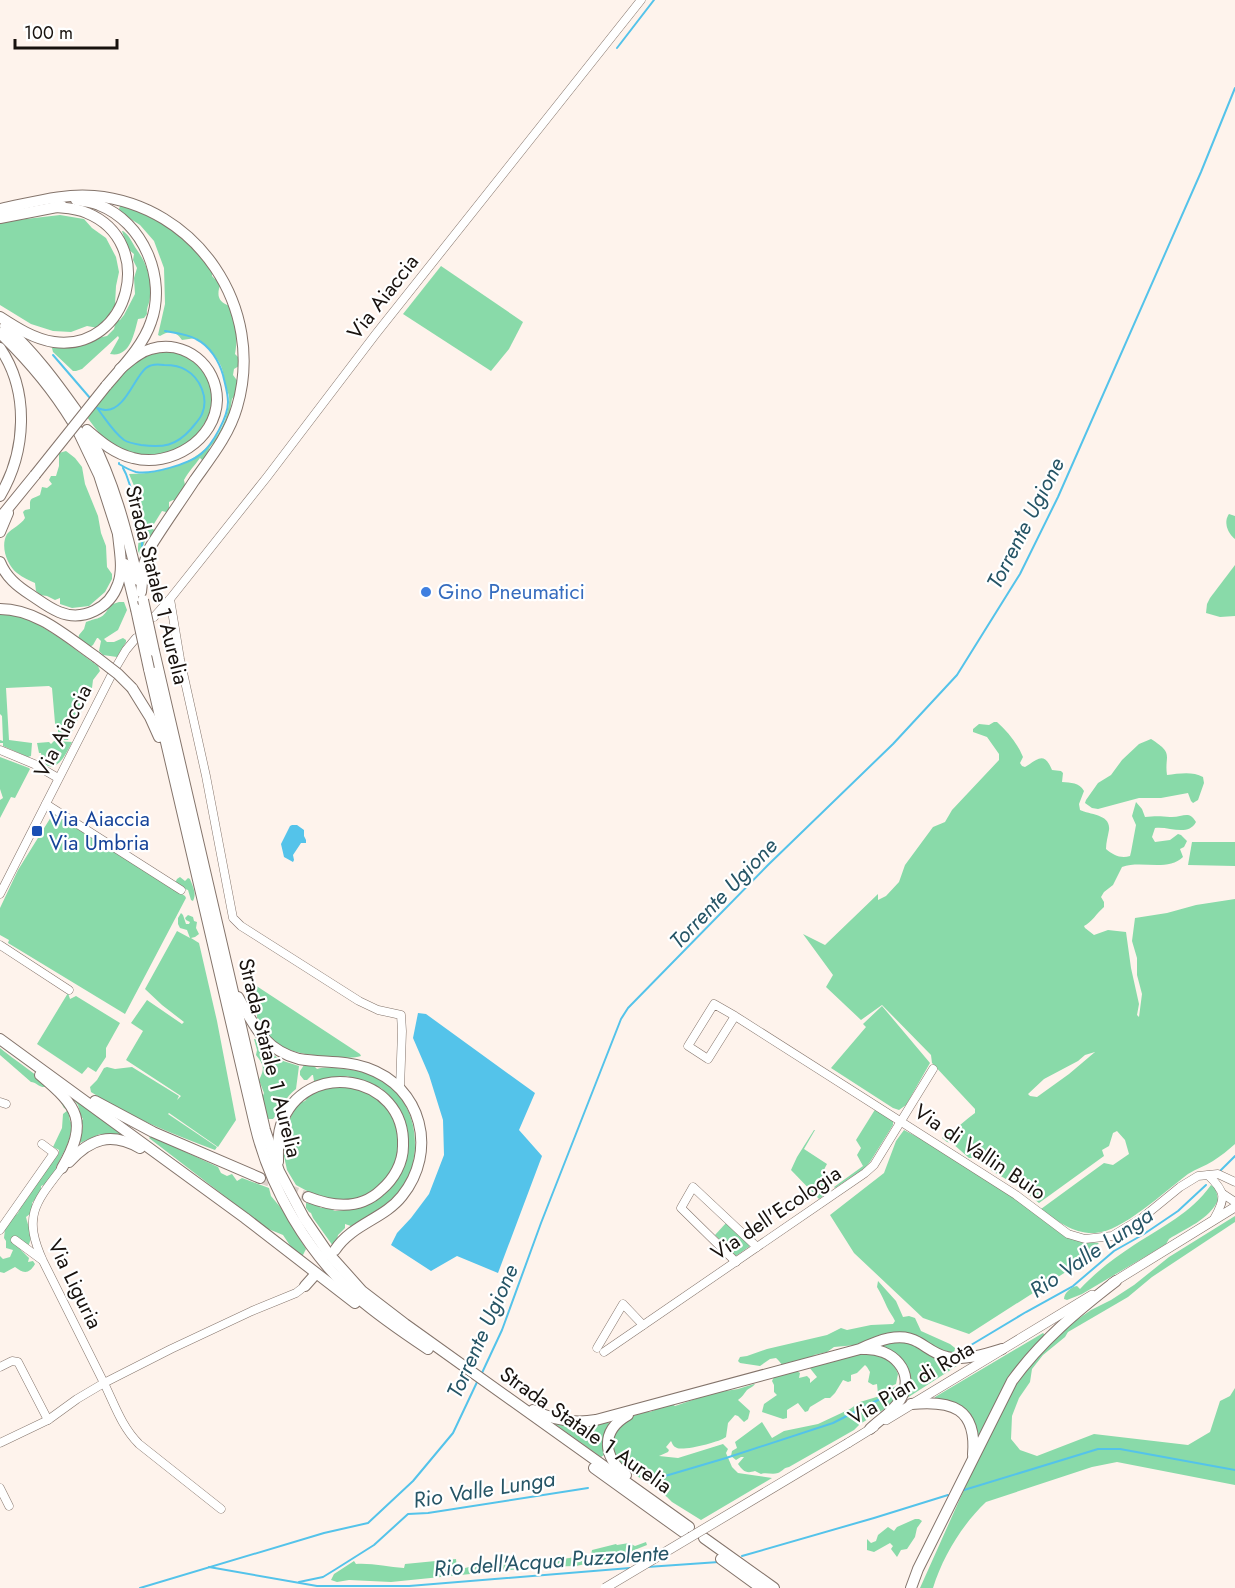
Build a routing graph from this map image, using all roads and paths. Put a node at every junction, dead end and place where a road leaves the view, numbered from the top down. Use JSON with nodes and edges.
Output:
{"nodes":[{"id":1,"x":640,"y":0,"type":"edge"},
{"id":2,"x":55,"y":202,"type":"junction"},
{"id":3,"x":0,"y":209,"type":"edge"},
{"id":4,"x":0,"y":218,"type":"edge"},
{"id":5,"x":0,"y":320,"type":"edge"},
{"id":6,"x":0,"y":333,"type":"edge"},
{"id":7,"x":0,"y":348,"type":"edge"},
{"id":8,"x":120,"y":369,"type":"junction"},
{"id":9,"x":79,"y":424,"type":"junction"},
{"id":10,"x":0,"y":496,"type":"edge"},
{"id":11,"x":15,"y":500,"type":"junction"},
{"id":12,"x":0,"y":518,"type":"edge"},
{"id":13,"x":0,"y":532,"type":"edge"},
{"id":14,"x":118,"y":533,"type":"junction"},
{"id":15,"x":0,"y":562,"type":"edge"},
{"id":16,"x":170,"y":599,"type":"junction"},
{"id":17,"x":140,"y":600,"type":"junction"},
{"id":18,"x":0,"y":609,"type":"edge"},
{"id":19,"x":154,"y":617,"type":"dead end"},
{"id":20,"x":136,"y":638,"type":"dead end"},
{"id":21,"x":0,"y":750,"type":"edge"},
{"id":22,"x":173,"y":771,"type":"junction"},
{"id":23,"x":58,"y":778,"type":"junction"},
{"id":24,"x":46,"y":804,"type":"junction"},
{"id":25,"x":180,"y":890,"type":"dead end"},
{"id":26,"x":0,"y":894,"type":"edge"},
{"id":27,"x":0,"y":945,"type":"edge"},
{"id":28,"x":232,"y":986,"type":"junction"},
{"id":29,"x":69,"y":990,"type":"dead end"},
{"id":30,"x":735,"y":1017,"type":"junction"},
{"id":31,"x":0,"y":1039,"type":"edge"},
{"id":32,"x":10,"y":1046,"type":"junction"},
{"id":33,"x":933,"y":1069,"type":"dead end"},
{"id":34,"x":56,"y":1078,"type":"junction"},
{"id":35,"x":399,"y":1088,"type":"junction"},
{"id":36,"x":902,"y":1121,"type":"junction"},
{"id":37,"x":42,"y":1144,"type":"dead end"},
{"id":38,"x":173,"y":1166,"type":"junction"},
{"id":39,"x":62,"y":1168,"type":"junction"},
{"id":40,"x":279,"y":1171,"type":"junction"},
{"id":41,"x":1208,"y":1175,"type":"junction"},
{"id":42,"x":261,"y":1178,"type":"tunnel mouth"},
{"id":43,"x":1235,"y":1182,"type":"edge"},
{"id":44,"x":1223,"y":1194,"type":"junction"},
{"id":45,"x":308,"y":1197,"type":"tunnel mouth"},
{"id":46,"x":1235,"y":1202,"type":"edge"},
{"id":47,"x":1235,"y":1208,"type":"edge"},
{"id":48,"x":1213,"y":1221,"type":"junction"},
{"id":49,"x":0,"y":1230,"type":"edge"},
{"id":50,"x":15,"y":1240,"type":"dead end"},
{"id":51,"x":757,"y":1247,"type":"junction"},
{"id":52,"x":334,"y":1250,"type":"dead end"},
{"id":53,"x":43,"y":1261,"type":"junction"},
{"id":54,"x":736,"y":1262,"type":"junction"},
{"id":55,"x":314,"y":1277,"type":"dead end"},
{"id":56,"x":1116,"y":1281,"type":"junction"},
{"id":57,"x":305,"y":1286,"type":"joint"},
{"id":58,"x":643,"y":1325,"type":"junction"},
{"id":59,"x":399,"y":1329,"type":"junction"},
{"id":60,"x":860,"y":1349,"type":"junction"},
{"id":61,"x":1002,"y":1349,"type":"junction"},
{"id":62,"x":452,"y":1362,"type":"junction"},
{"id":63,"x":0,"y":1367,"type":"edge"},
{"id":64,"x":104,"y":1383,"type":"junction"},
{"id":65,"x":496,"y":1393,"type":"junction"},
{"id":66,"x":512,"y":1401,"type":"junction"},
{"id":67,"x":911,"y":1404,"type":"junction"},
{"id":68,"x":646,"y":1407,"type":"junction"},
{"id":69,"x":48,"y":1420,"type":"junction"},
{"id":70,"x":870,"y":1429,"type":"junction"},
{"id":71,"x":0,"y":1443,"type":"edge"},
{"id":72,"x":973,"y":1459,"type":"junction"},
{"id":73,"x":0,"y":1488,"type":"edge"},
{"id":74,"x":9,"y":1506,"type":"dead end"},
{"id":75,"x":221,"y":1509,"type":"dead end"},
{"id":76,"x":671,"y":1514,"type":"junction"},
{"id":77,"x":735,"y":1569,"type":"junction"},
{"id":78,"x":918,"y":1569,"type":"junction"},
{"id":79,"x":605,"y":1588,"type":"edge"},
{"id":80,"x":755,"y":1588,"type":"edge"},
{"id":81,"x":761,"y":1588,"type":"edge"},
{"id":82,"x":774,"y":1588,"type":"edge"},
{"id":83,"x":905,"y":1588,"type":"edge"},
{"id":84,"x":912,"y":1588,"type":"edge"}],
"edges":[{"from":1,"to":16,"type":"street","name":"Via Aiaccia"},
{"from":2,"to":3,"type":"highway"},
{"from":2,"to":4,"type":"highway"},
{"from":2,"to":5,"type":"highway"},
{"from":2,"to":8,"type":"highway"},
{"from":2,"to":17,"type":"highway"},
{"from":5,"to":9,"type":"highway","name":"Strada Statale 1 Aurelia"},
{"from":6,"to":9,"type":"highway","name":"Strada Statale 1 Aurelia"},
{"from":7,"to":10,"type":"highway"},
{"from":8,"to":9,"type":"highway"},
{"from":8,"to":11,"type":"highway","bridge":true},
{"from":9,"to":14,"type":"highway","name":"Strada Statale 1 Aurelia"},
{"from":9,"to":17,"type":"highway","name":"Strada Statale 1 Aurelia"},
{"from":11,"to":12,"type":"highway"},
{"from":11,"to":13,"type":"highway"},
{"from":14,"to":15,"type":"highway"},
{"from":14,"to":17,"type":"highway","name":"Strada Statale 1 Aurelia"},
{"from":16,"to":19,"type":"street","name":"Via Aiaccia"},
{"from":16,"to":35,"type":"street"},
{"from":17,"to":22,"type":"highway","name":"Strada Statale 1 Aurelia","bridge":true},
{"from":17,"to":28,"type":"highway","name":"Strada Statale 1 Aurelia","bridge":true},
{"from":18,"to":22,"type":"highway","bridge":true},
{"from":20,"to":23,"type":"street","name":"Via Aiaccia"},
{"from":21,"to":23,"type":"street"},
{"from":22,"to":59,"type":"highway","name":"Strada Statale 1 Aurelia"},
{"from":23,"to":24,"type":"street","name":"Via Aiaccia"},
{"from":24,"to":25,"type":"street","name":"Via Aiaccia"},
{"from":24,"to":26,"type":"street","name":"Via Aiaccia"},
{"from":27,"to":29,"type":"street"},
{"from":28,"to":35,"type":"highway"},
{"from":28,"to":40,"type":"highway","name":"Strada Statale 1 Aurelia"},
{"from":30,"to":30,"type":"street","name":"Via di Vallin Buio"},
{"from":30,"to":36,"type":"street","name":"Via di Vallin Buio"},
{"from":31,"to":32,"type":"highway"},
{"from":32,"to":34,"type":"highway"},
{"from":32,"to":39,"type":"highway"},
{"from":33,"to":36,"type":"street","name":"Via dell'Ecologia"},
{"from":34,"to":38,"type":"highway"},
{"from":34,"to":42,"type":"highway"},
{"from":35,"to":52,"type":"highway"},
{"from":36,"to":41,"type":"street","name":"Via di Vallin Buio"},
{"from":36,"to":51,"type":"street","name":"Via dell'Ecologia"},
{"from":37,"to":49,"type":"street"},
{"from":38,"to":39,"type":"highway"},
{"from":38,"to":59,"type":"highway"},
{"from":39,"to":53,"type":"street","name":"Via Liguria"},
{"from":40,"to":45,"type":"highway"},
{"from":40,"to":62,"type":"highway","name":"Strada Statale 1 Aurelia"},
{"from":41,"to":43,"type":"street"},
{"from":41,"to":44,"type":"street"},
{"from":44,"to":46,"type":"street"},
{"from":44,"to":48,"type":"street"},
{"from":47,"to":48,"type":"main road","name":"Via Pian di Rota"},
{"from":48,"to":56,"type":"main road","name":"Via Pian di Rota"},
{"from":50,"to":53,"type":"street"},
{"from":51,"to":54,"type":"street","name":"Via dell'Ecologia"},
{"from":51,"to":54,"type":"street"},
{"from":53,"to":64,"type":"street","name":"Via Liguria"},
{"from":54,"to":58,"type":"street","name":"Via dell'Ecologia"},
{"from":55,"to":57,"type":"highway"},
{"from":56,"to":61,"type":"main road","name":"Via Pian di Rota"},
{"from":56,"to":72,"type":"highway"},
{"from":57,"to":64,"type":"street"},
{"from":58,"to":58,"type":"street","name":"Via dell'Ecologia"},
{"from":59,"to":62,"type":"highway","name":"Strada Statale 1 Aurelia"},
{"from":60,"to":61,"type":"highway"},
{"from":60,"to":68,"type":"highway"},
{"from":60,"to":70,"type":"highway"},
{"from":61,"to":67,"type":"main road","name":"Via Pian di Rota"},
{"from":62,"to":65,"type":"highway","name":"Strada Statale 1 Aurelia"},
{"from":63,"to":69,"type":"street"},
{"from":64,"to":69,"type":"street"},
{"from":64,"to":75,"type":"street","name":"Via Liguria"},
{"from":65,"to":66,"type":"highway","name":"Strada Statale 1 Aurelia"},
{"from":65,"to":76,"type":"highway","name":"Strada Statale 1 Aurelia"},
{"from":66,"to":68,"type":"highway"},
{"from":66,"to":76,"type":"highway","name":"Strada Statale 1 Aurelia"},
{"from":67,"to":70,"type":"main road","name":"Via Pian di Rota"},
{"from":67,"to":72,"type":"highway"},
{"from":68,"to":76,"type":"highway"},
{"from":69,"to":71,"type":"street"},
{"from":70,"to":79,"type":"main road","name":"Via Pian di Rota","bridge":true},
{"from":72,"to":78,"type":"highway"},
{"from":73,"to":74,"type":"street"},
{"from":77,"to":80,"type":"highway"},
{"from":77,"to":81,"type":"highway"},
{"from":77,"to":82,"type":"highway"},
{"from":78,"to":83,"type":"highway"},
{"from":78,"to":84,"type":"highway"}]}
